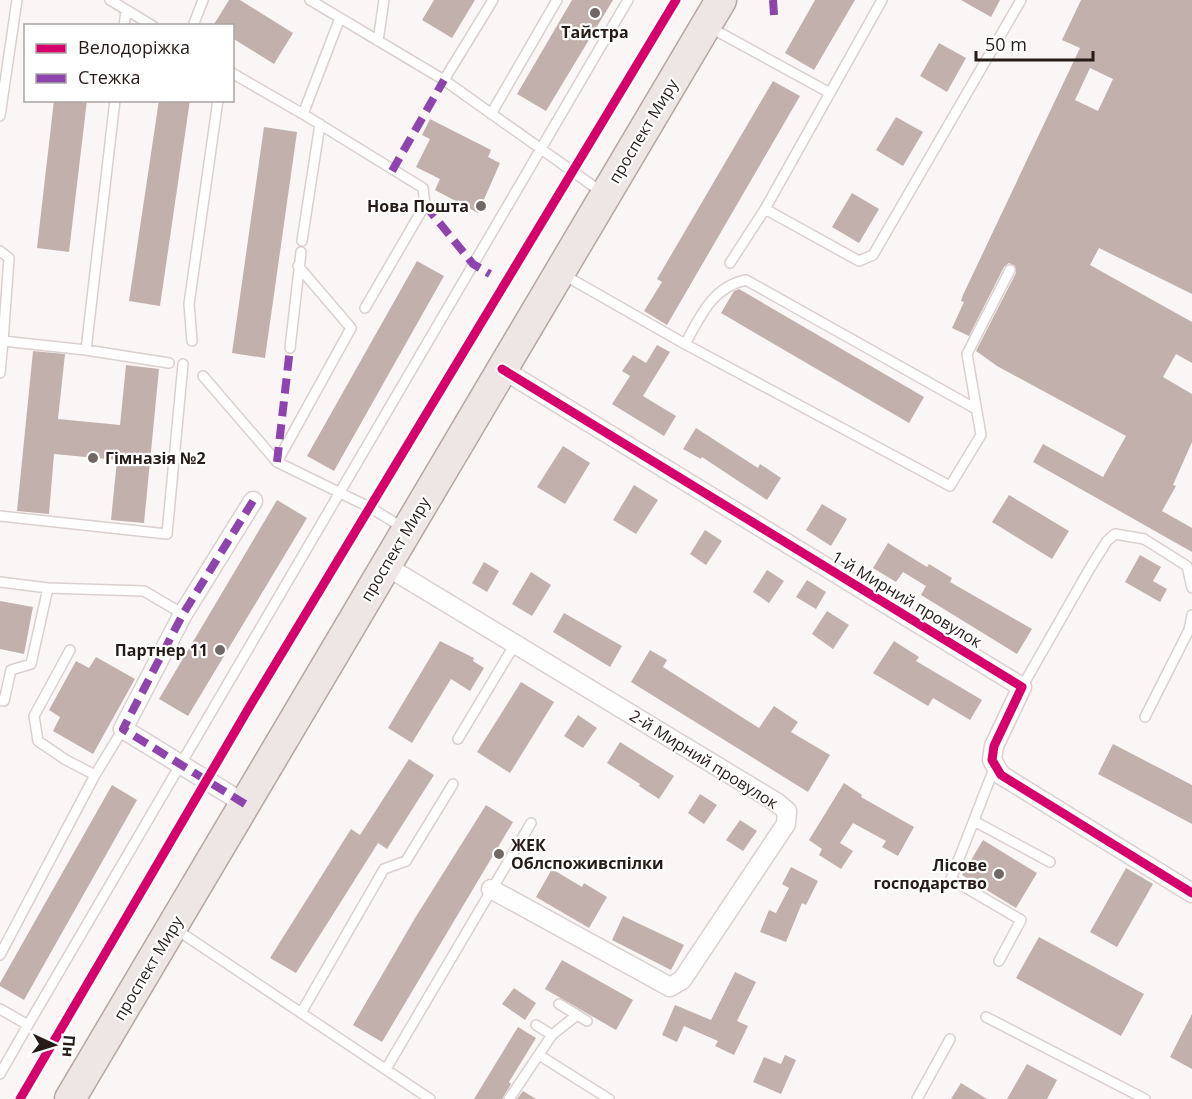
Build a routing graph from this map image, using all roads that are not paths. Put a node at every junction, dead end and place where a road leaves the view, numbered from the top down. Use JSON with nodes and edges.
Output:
{"nodes":[{"id":1,"x":17,"y":0,"type":"edge"},
{"id":2,"x":110,"y":0,"type":"edge"},
{"id":3,"x":203,"y":0,"type":"edge"},
{"id":4,"x":310,"y":0,"type":"edge"},
{"id":5,"x":384,"y":0,"type":"edge"},
{"id":6,"x":493,"y":0,"type":"edge"},
{"id":7,"x":557,"y":0,"type":"edge"},
{"id":8,"x":628,"y":0,"type":"edge"},
{"id":9,"x":882,"y":0,"type":"edge"},
{"id":10,"x":1021,"y":0,"type":"edge"},
{"id":11,"x":126,"y":11,"type":"junction"},
{"id":12,"x":713,"y":13,"type":"edge"},
{"id":13,"x":340,"y":18,"type":"junction"},
{"id":14,"x":124,"y":24,"type":"edge"},
{"id":15,"x":149,"y":24,"type":"edge"},
{"id":16,"x":194,"y":24,"type":"edge"},
{"id":17,"x":378,"y":41,"type":"junction"},
{"id":18,"x":234,"y":74,"type":"edge"},
{"id":19,"x":444,"y":80,"type":"junction"},
{"id":20,"x":830,"y":93,"type":"junction"},
{"id":21,"x":115,"y":102,"type":"edge"},
{"id":22,"x":218,"y":102,"type":"edge"},
{"id":23,"x":303,"y":114,"type":"junction"},
{"id":24,"x":491,"y":114,"type":"junction"},
{"id":25,"x":0,"y":116,"type":"edge"},
{"id":26,"x":320,"y":124,"type":"junction"},
{"id":27,"x":543,"y":151,"type":"junction"},
{"id":28,"x":605,"y":195,"type":"junction"},
{"id":29,"x":765,"y":209,"type":"junction"},
{"id":30,"x":302,"y":242,"type":"dead end"},
{"id":31,"x":0,"y":251,"type":"edge"},
{"id":32,"x":301,"y":252,"type":"dead end"},
{"id":33,"x":730,"y":263,"type":"dead end"},
{"id":34,"x":298,"y":266,"type":"junction"},
{"id":35,"x":1010,"y":270,"type":"dead end"},
{"id":36,"x":559,"y":273,"type":"junction"},
{"id":37,"x":364,"y":308,"type":"dead end"},
{"id":38,"x":3,"y":341,"type":"junction"},
{"id":39,"x":192,"y":341,"type":"dead end"},
{"id":40,"x":685,"y":344,"type":"junction"},
{"id":41,"x":290,"y":348,"type":"dead end"},
{"id":42,"x":86,"y":350,"type":"junction"},
{"id":43,"x":169,"y":363,"type":"dead end"},
{"id":44,"x":183,"y":364,"type":"dead end"},
{"id":45,"x":502,"y":369,"type":"junction"},
{"id":46,"x":0,"y":373,"type":"edge"},
{"id":47,"x":203,"y":376,"type":"dead end"},
{"id":48,"x":976,"y":409,"type":"junction"},
{"id":49,"x":277,"y":462,"type":"junction"},
{"id":50,"x":339,"y":492,"type":"junction"},
{"id":51,"x":253,"y":501,"type":"dead end"},
{"id":52,"x":0,"y":516,"type":"edge"},
{"id":53,"x":407,"y":530,"type":"junction"},
{"id":54,"x":386,"y":566,"type":"junction"},
{"id":55,"x":0,"y":582,"type":"edge"},
{"id":56,"x":48,"y":588,"type":"junction"},
{"id":57,"x":1192,"y":588,"type":"edge"},
{"id":58,"x":183,"y":614,"type":"junction"},
{"id":59,"x":1192,"y":615,"type":"edge"},
{"id":60,"x":515,"y":644,"type":"junction"},
{"id":61,"x":70,"y":650,"type":"dead end"},
{"id":62,"x":1022,"y":687,"type":"junction"},
{"id":63,"x":0,"y":700,"type":"edge"},
{"id":64,"x":1145,"y":717,"type":"dead end"},
{"id":65,"x":123,"y":729,"type":"junction"},
{"id":66,"x":458,"y":739,"type":"dead end"},
{"id":67,"x":180,"y":764,"type":"junction"},
{"id":68,"x":995,"y":766,"type":"junction"},
{"id":69,"x":95,"y":774,"type":"junction"},
{"id":70,"x":453,"y":784,"type":"dead end"},
{"id":71,"x":245,"y":804,"type":"junction"},
{"id":72,"x":974,"y":821,"type":"junction"},
{"id":73,"x":531,"y":823,"type":"dead end"},
{"id":74,"x":1050,"y":862,"type":"dead end"},
{"id":75,"x":491,"y":889,"type":"junction"},
{"id":76,"x":1192,"y":893,"type":"edge"},
{"id":77,"x":172,"y":926,"type":"junction"},
{"id":78,"x":0,"y":955,"type":"edge"},
{"id":79,"x":999,"y":961,"type":"dead end"},
{"id":80,"x":559,"y":1004,"type":"dead end"},
{"id":81,"x":0,"y":1009,"type":"edge"},
{"id":82,"x":301,"y":1012,"type":"junction"},
{"id":83,"x":578,"y":1015,"type":"junction"},
{"id":84,"x":986,"y":1017,"type":"dead end"},
{"id":85,"x":587,"y":1021,"type":"dead end"},
{"id":86,"x":28,"y":1025,"type":"junction"},
{"id":87,"x":536,"y":1026,"type":"dead end"},
{"id":88,"x":552,"y":1035,"type":"junction"},
{"id":89,"x":950,"y":1039,"type":"dead end"},
{"id":90,"x":539,"y":1055,"type":"junction"},
{"id":91,"x":386,"y":1069,"type":"junction"},
{"id":92,"x":0,"y":1074,"type":"edge"},
{"id":93,"x":70,"y":1099,"type":"edge"},
{"id":94,"x":430,"y":1099,"type":"edge"},
{"id":95,"x":509,"y":1099,"type":"edge"},
{"id":96,"x":609,"y":1099,"type":"edge"},
{"id":97,"x":917,"y":1099,"type":"edge"},
{"id":98,"x":1145,"y":1099,"type":"edge"}],
"edges":[{"from":1,"to":25,"type":"lane"},
{"from":2,"to":11,"type":"lane"},
{"from":3,"to":16,"type":"lane"},
{"from":4,"to":13,"type":"lane"},
{"from":5,"to":17,"type":"lane"},
{"from":6,"to":19,"type":"lane"},
{"from":7,"to":24,"type":"lane"},
{"from":8,"to":27,"type":"lane"},
{"from":9,"to":20,"type":"lane"},
{"from":10,"to":29,"type":"lane"},
{"from":11,"to":14,"type":"lane"},
{"from":11,"to":15,"type":"lane"},
{"from":12,"to":20,"type":"lane"},
{"from":12,"to":28,"type":"main road","name":"проспект Миру"},
{"from":13,"to":17,"type":"lane"},
{"from":13,"to":23,"type":"lane"},
{"from":17,"to":19,"type":"lane"},
{"from":18,"to":23,"type":"lane"},
{"from":19,"to":24,"type":"lane"},
{"from":20,"to":29,"type":"lane"},
{"from":21,"to":42,"type":"lane"},
{"from":22,"to":39,"type":"lane"},
{"from":23,"to":26,"type":"lane"},
{"from":24,"to":27,"type":"lane"},
{"from":26,"to":30,"type":"lane"},
{"from":26,"to":37,"type":"lane"},
{"from":27,"to":28,"type":"lane"},
{"from":27,"to":50,"type":"lane"},
{"from":28,"to":36,"type":"main road","name":"проспект Миру"},
{"from":29,"to":33,"type":"lane"},
{"from":31,"to":38,"type":"lane"},
{"from":32,"to":34,"type":"lane"},
{"from":34,"to":41,"type":"lane"},
{"from":34,"to":49,"type":"lane"},
{"from":35,"to":48,"type":"lane"},
{"from":36,"to":40,"type":"lane"},
{"from":36,"to":45,"type":"main road","name":"проспект Миру"},
{"from":38,"to":42,"type":"lane"},
{"from":38,"to":46,"type":"lane"},
{"from":40,"to":48,"type":"lane"},
{"from":40,"to":48,"type":"lane"},
{"from":42,"to":43,"type":"lane"},
{"from":44,"to":52,"type":"lane"},
{"from":45,"to":53,"type":"main road","name":"проспект Миру"},
{"from":45,"to":62,"type":"street","name":"1-й Мирний провулок"},
{"from":47,"to":49,"type":"lane"},
{"from":49,"to":50,"type":"lane"},
{"from":50,"to":53,"type":"lane"},
{"from":50,"to":67,"type":"lane"},
{"from":51,"to":58,"type":"street"},
{"from":53,"to":54,"type":"main road","name":"проспект Миру"},
{"from":54,"to":60,"type":"street","name":"2-й Мирний провулок"},
{"from":54,"to":71,"type":"main road","name":"проспект Миру"},
{"from":55,"to":56,"type":"lane"},
{"from":56,"to":58,"type":"lane"},
{"from":56,"to":63,"type":"lane"},
{"from":57,"to":62,"type":"lane"},
{"from":58,"to":65,"type":"street"},
{"from":59,"to":64,"type":"lane"},
{"from":60,"to":66,"type":"lane"},
{"from":60,"to":75,"type":"street","name":"2-й Мирний провулок"},
{"from":61,"to":69,"type":"lane"},
{"from":62,"to":68,"type":"street"},
{"from":65,"to":67,"type":"street"},
{"from":65,"to":69,"type":"lane"},
{"from":67,"to":71,"type":"street"},
{"from":67,"to":86,"type":"lane"},
{"from":68,"to":72,"type":"lane"},
{"from":68,"to":76,"type":"street"},
{"from":69,"to":78,"type":"lane"},
{"from":70,"to":82,"type":"lane"},
{"from":71,"to":77,"type":"main road","name":"проспект Миру"},
{"from":72,"to":74,"type":"lane"},
{"from":72,"to":79,"type":"lane"},
{"from":73,"to":75,"type":"lane"},
{"from":75,"to":91,"type":"lane"},
{"from":77,"to":82,"type":"lane"},
{"from":77,"to":93,"type":"main road","name":"проспект Миру"},
{"from":80,"to":83,"type":"lane"},
{"from":81,"to":86,"type":"lane"},
{"from":82,"to":91,"type":"lane"},
{"from":83,"to":85,"type":"lane"},
{"from":83,"to":88,"type":"lane"},
{"from":84,"to":98,"type":"lane"},
{"from":86,"to":92,"type":"lane"},
{"from":87,"to":88,"type":"lane"},
{"from":88,"to":90,"type":"lane"},
{"from":89,"to":97,"type":"lane"},
{"from":90,"to":95,"type":"lane"},
{"from":90,"to":96,"type":"lane"},
{"from":91,"to":94,"type":"lane"}]}
